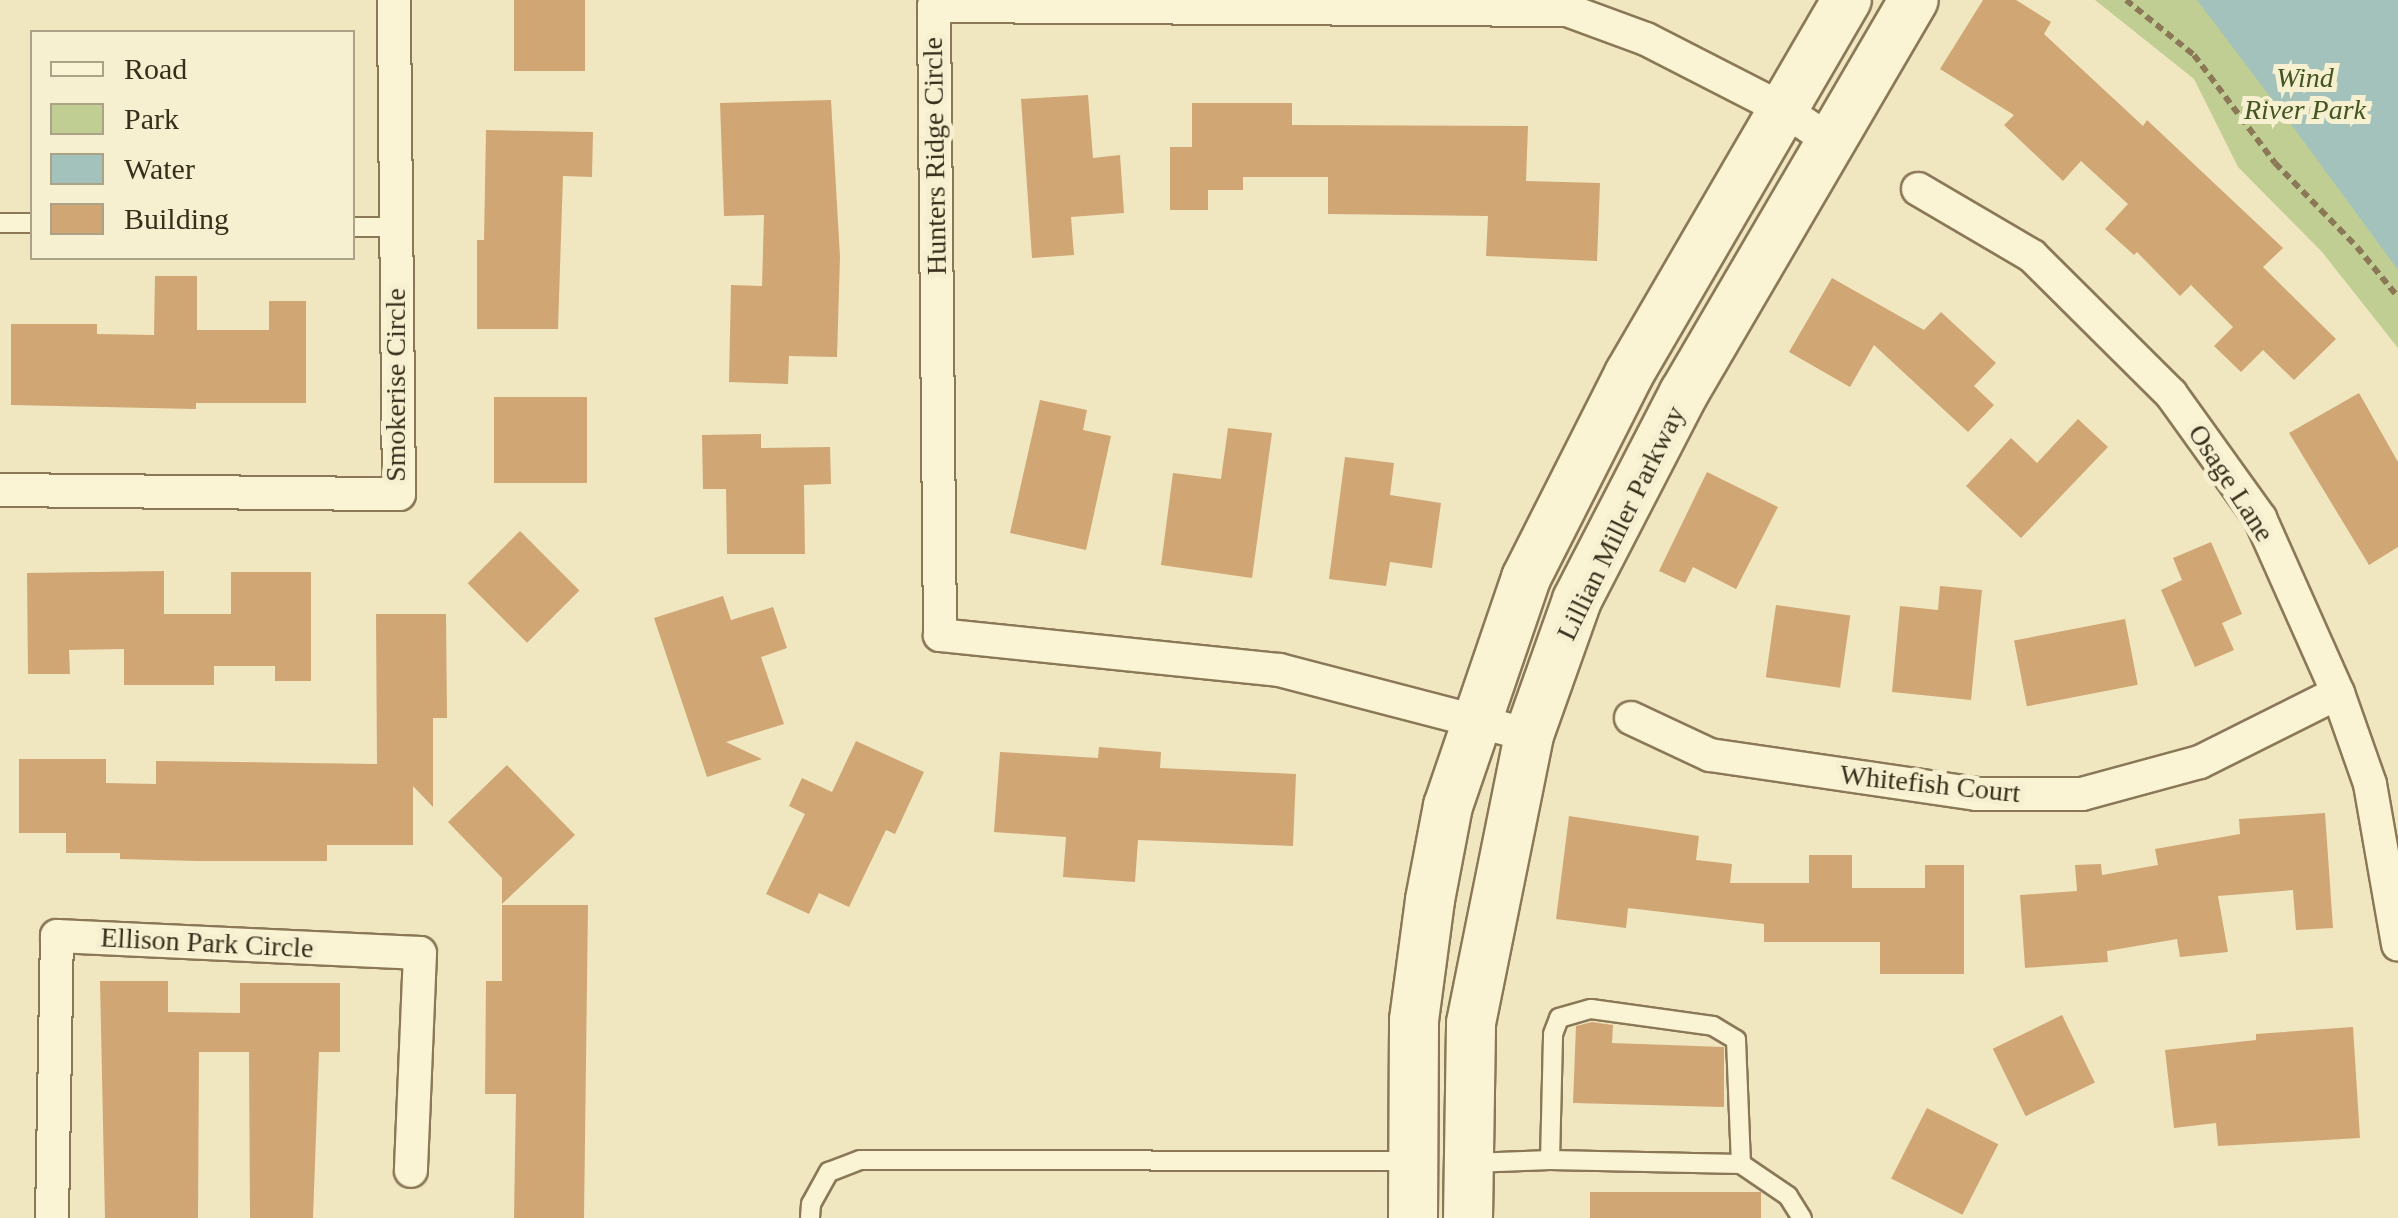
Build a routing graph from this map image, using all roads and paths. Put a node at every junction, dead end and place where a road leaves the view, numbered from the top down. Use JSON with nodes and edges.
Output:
{"nodes":[{"id":1,"x":394,"y":0,"type":"edge"},
{"id":2,"x":1847,"y":0,"type":"edge"},
{"id":3,"x":1914,"y":0,"type":"edge"},
{"id":4,"x":2126,"y":0,"type":"edge"},
{"id":5,"x":1783,"y":109,"type":"junction"},
{"id":6,"x":1830,"y":141,"type":"junction"},
{"id":7,"x":1918,"y":189,"type":"dead end"},
{"id":8,"x":0,"y":223,"type":"edge"},
{"id":9,"x":30,"y":223,"type":"edge"},
{"id":10,"x":355,"y":227,"type":"edge"},
{"id":11,"x":396,"y":227,"type":"junction"},
{"id":12,"x":2398,"y":298,"type":"edge"},
{"id":13,"x":0,"y":490,"type":"edge"},
{"id":14,"x":2338,"y":694,"type":"junction"},
{"id":15,"x":1631,"y":718,"type":"dead end"},
{"id":16,"x":1478,"y":719,"type":"junction"},
{"id":17,"x":1529,"y":735,"type":"junction"},
{"id":18,"x":2398,"y":945,"type":"edge"},
{"id":19,"x":1550,"y":1160,"type":"junction"},
{"id":20,"x":1412,"y":1161,"type":"junction"},
{"id":21,"x":1466,"y":1164,"type":"junction"},
{"id":22,"x":1740,"y":1164,"type":"junction"},
{"id":23,"x":411,"y":1171,"type":"dead end"},
{"id":24,"x":52,"y":1218,"type":"edge"},
{"id":25,"x":810,"y":1218,"type":"edge"},
{"id":26,"x":1413,"y":1218,"type":"edge"},
{"id":27,"x":1468,"y":1218,"type":"edge"},
{"id":28,"x":1802,"y":1218,"type":"edge"}],
"edges":[{"from":1,"to":11,"type":"street","name":"Smokerise Circle"},
{"from":2,"to":5,"type":"main road","name":"Lillian Miller Parkway"},
{"from":3,"to":6,"type":"main road","name":"Lillian Miller Parkway"},
{"from":4,"to":12,"type":"path"},
{"from":5,"to":6,"type":"street","name":"Hunters Ridge Circle"},
{"from":5,"to":16,"type":"main road","name":"Lillian Miller Parkway"},
{"from":5,"to":16,"type":"street","name":"Hunters Ridge Circle"},
{"from":6,"to":17,"type":"main road","name":"Lillian Miller Parkway"},
{"from":7,"to":14,"type":"street","name":"Osage Lane"},
{"from":8,"to":9,"type":"lane"},
{"from":10,"to":11,"type":"lane"},
{"from":11,"to":13,"type":"street","name":"Smokerise Circle"},
{"from":14,"to":15,"type":"street","name":"Whitefish Court"},
{"from":14,"to":18,"type":"street","name":"Osage Lane"},
{"from":16,"to":17,"type":"street","name":"Hunters Ridge Circle"},
{"from":16,"to":20,"type":"main road","name":"Lillian Miller Parkway"},
{"from":17,"to":21,"type":"main road","name":"Lillian Miller Parkway"},
{"from":19,"to":21,"type":"lane"},
{"from":19,"to":22,"type":"lane"},
{"from":19,"to":22,"type":"lane"},
{"from":20,"to":25,"type":"lane"},
{"from":20,"to":26,"type":"main road","name":"Lillian Miller Parkway"},
{"from":21,"to":27,"type":"main road","name":"Lillian Miller Parkway"},
{"from":22,"to":28,"type":"lane"},
{"from":23,"to":24,"type":"street","name":"Ellison Park Circle"}]}
